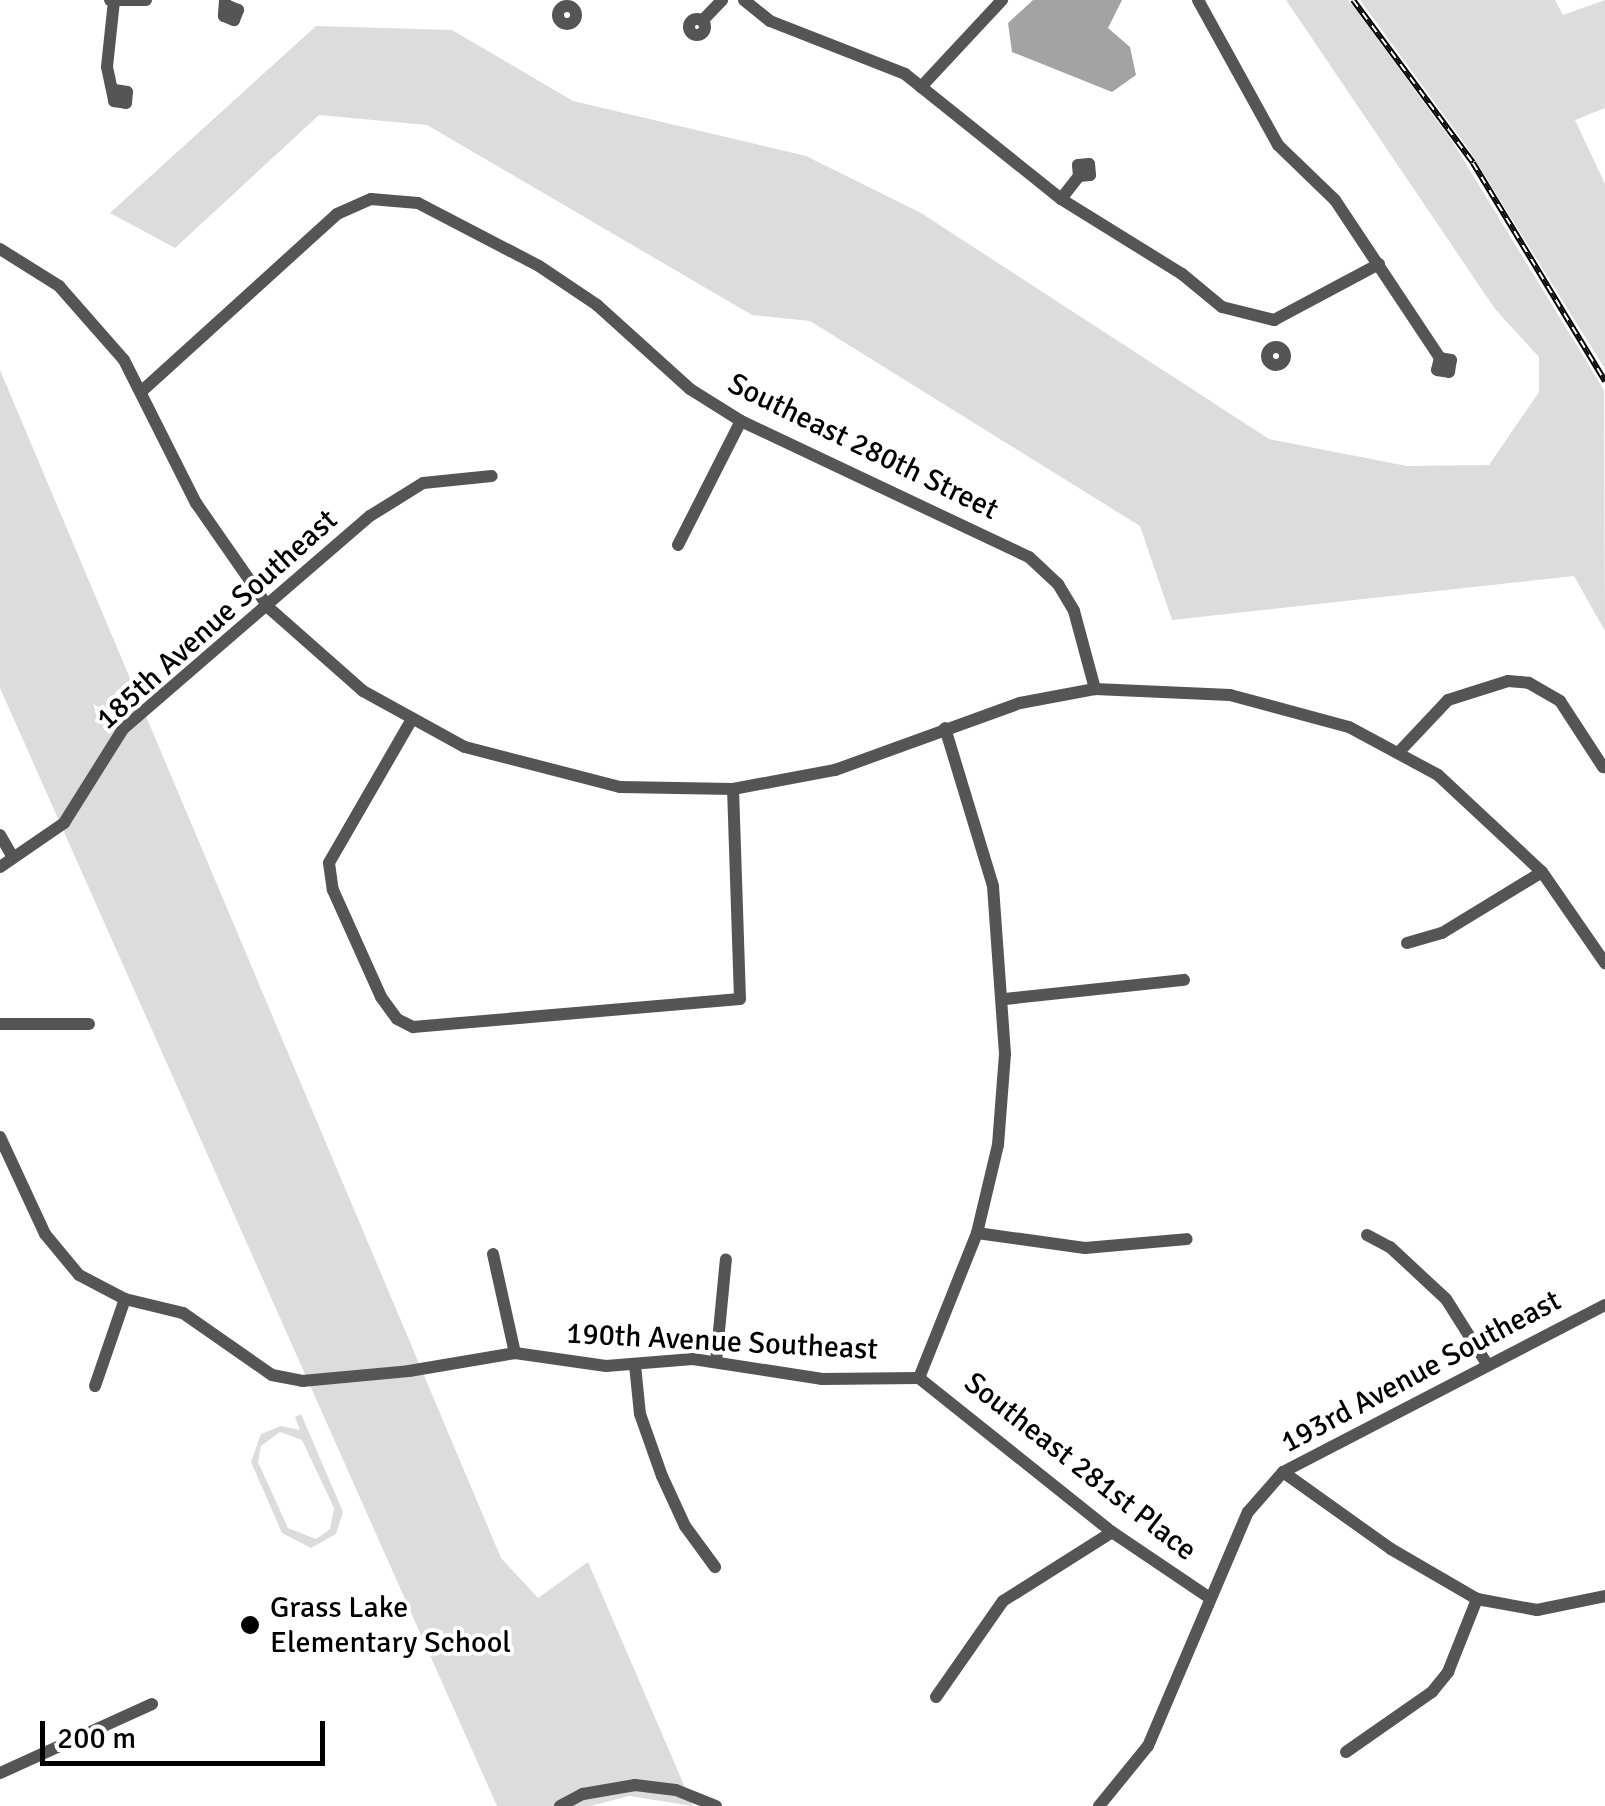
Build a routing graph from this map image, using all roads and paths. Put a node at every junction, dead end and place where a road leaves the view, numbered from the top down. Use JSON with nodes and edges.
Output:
{"nodes":[{"id":1,"x":112,"y":0,"type":"edge"},
{"id":2,"x":146,"y":0,"type":"edge"},
{"id":3,"x":722,"y":0,"type":"edge"},
{"id":4,"x":744,"y":0,"type":"edge"},
{"id":5,"x":1002,"y":0,"type":"edge"},
{"id":6,"x":1198,"y":0,"type":"edge"},
{"id":7,"x":702,"y":21,"type":"dead end"},
{"id":8,"x":921,"y":86,"type":"junction"},
{"id":9,"x":116,"y":90,"type":"dead end"},
{"id":10,"x":1079,"y":176,"type":"dead end"},
{"id":11,"x":1061,"y":200,"type":"junction"},
{"id":12,"x":0,"y":249,"type":"edge"},
{"id":13,"x":1379,"y":264,"type":"junction"},
{"id":14,"x":1274,"y":320,"type":"junction"},
{"id":15,"x":1276,"y":347,"type":"dead end"},
{"id":16,"x":1440,"y":358,"type":"dead end"},
{"id":17,"x":143,"y":390,"type":"junction"},
{"id":18,"x":741,"y":421,"type":"junction"},
{"id":19,"x":492,"y":476,"type":"dead end"},
{"id":20,"x":678,"y":545,"type":"dead end"},
{"id":21,"x":269,"y":608,"type":"junction"},
{"id":22,"x":1095,"y":689,"type":"junction"},
{"id":23,"x":412,"y":719,"type":"junction"},
{"id":24,"x":945,"y":728,"type":"junction"},
{"id":25,"x":1399,"y":752,"type":"junction"},
{"id":26,"x":1603,"y":767,"type":"edge"},
{"id":27,"x":733,"y":789,"type":"junction"},
{"id":28,"x":0,"y":835,"type":"edge"},
{"id":29,"x":12,"y":856,"type":"junction"},
{"id":30,"x":0,"y":867,"type":"edge"},
{"id":31,"x":1542,"y":872,"type":"junction"},
{"id":32,"x":1407,"y":943,"type":"dead end"},
{"id":33,"x":1605,"y":963,"type":"edge"},
{"id":34,"x":1184,"y":980,"type":"dead end"},
{"id":35,"x":1005,"y":999,"type":"junction"},
{"id":36,"x":0,"y":1024,"type":"edge"},
{"id":37,"x":89,"y":1024,"type":"dead end"},
{"id":38,"x":0,"y":1136,"type":"edge"},
{"id":39,"x":977,"y":1233,"type":"junction"},
{"id":40,"x":1367,"y":1236,"type":"dead end"},
{"id":41,"x":1187,"y":1239,"type":"dead end"},
{"id":42,"x":493,"y":1254,"type":"dead end"},
{"id":43,"x":726,"y":1259,"type":"dead end"},
{"id":44,"x":125,"y":1299,"type":"junction"},
{"id":45,"x":1605,"y":1305,"type":"edge"},
{"id":46,"x":515,"y":1353,"type":"junction"},
{"id":47,"x":716,"y":1362,"type":"junction"},
{"id":48,"x":1486,"y":1364,"type":"junction"},
{"id":49,"x":635,"y":1365,"type":"junction"},
{"id":50,"x":919,"y":1378,"type":"junction"},
{"id":51,"x":94,"y":1386,"type":"dead end"},
{"id":52,"x":1283,"y":1472,"type":"junction"},
{"id":53,"x":1112,"y":1532,"type":"junction"},
{"id":54,"x":715,"y":1567,"type":"dead end"},
{"id":55,"x":1605,"y":1596,"type":"edge"},
{"id":56,"x":1210,"y":1598,"type":"junction"},
{"id":57,"x":1477,"y":1600,"type":"junction"},
{"id":58,"x":936,"y":1697,"type":"dead end"},
{"id":59,"x":152,"y":1704,"type":"dead end"},
{"id":60,"x":1346,"y":1752,"type":"dead end"},
{"id":61,"x":0,"y":1773,"type":"edge"},
{"id":62,"x":560,"y":1806,"type":"edge"},
{"id":63,"x":716,"y":1806,"type":"edge"},
{"id":64,"x":1099,"y":1806,"type":"edge"}],
"edges":[{"from":1,"to":2,"type":"street"},
{"from":1,"to":9,"type":"street"},
{"from":3,"to":7,"type":"street"},
{"from":4,"to":8,"type":"street"},
{"from":5,"to":8,"type":"street"},
{"from":6,"to":13,"type":"street"},
{"from":8,"to":11,"type":"street"},
{"from":10,"to":11,"type":"street"},
{"from":11,"to":14,"type":"street"},
{"from":12,"to":17,"type":"street"},
{"from":13,"to":14,"type":"street"},
{"from":13,"to":16,"type":"street"},
{"from":14,"to":15,"type":"street"},
{"from":17,"to":18,"type":"street","name":"Southeast 280th Street"},
{"from":17,"to":21,"type":"street"},
{"from":18,"to":20,"type":"street"},
{"from":18,"to":22,"type":"street","name":"Southeast 280th Street"},
{"from":19,"to":21,"type":"street","name":"185th Avenue Southeast"},
{"from":21,"to":23,"type":"street"},
{"from":21,"to":29,"type":"street","name":"185th Avenue Southeast"},
{"from":22,"to":24,"type":"street"},
{"from":22,"to":25,"type":"street"},
{"from":23,"to":27,"type":"street"},
{"from":23,"to":27,"type":"street"},
{"from":24,"to":27,"type":"street"},
{"from":24,"to":35,"type":"street"},
{"from":25,"to":26,"type":"street"},
{"from":25,"to":31,"type":"street"},
{"from":28,"to":29,"type":"street"},
{"from":29,"to":30,"type":"street","name":"185th Avenue Southeast"},
{"from":31,"to":32,"type":"street"},
{"from":31,"to":33,"type":"street"},
{"from":34,"to":35,"type":"street"},
{"from":35,"to":39,"type":"street"},
{"from":36,"to":37,"type":"street"},
{"from":38,"to":44,"type":"street"},
{"from":39,"to":41,"type":"street"},
{"from":39,"to":50,"type":"street"},
{"from":40,"to":48,"type":"street"},
{"from":42,"to":46,"type":"street"},
{"from":43,"to":47,"type":"street"},
{"from":44,"to":46,"type":"street","name":"190th Avenue Southeast"},
{"from":44,"to":51,"type":"street"},
{"from":45,"to":48,"type":"street","name":"193rd Avenue Southeast"},
{"from":46,"to":49,"type":"street","name":"190th Avenue Southeast"},
{"from":47,"to":49,"type":"street","name":"190th Avenue Southeast"},
{"from":47,"to":50,"type":"street","name":"190th Avenue Southeast"},
{"from":48,"to":52,"type":"street","name":"193rd Avenue Southeast"},
{"from":49,"to":54,"type":"street"},
{"from":50,"to":53,"type":"street","name":"Southeast 281st Place"},
{"from":52,"to":56,"type":"street","name":"193rd Avenue Southeast"},
{"from":52,"to":57,"type":"street"},
{"from":53,"to":56,"type":"street","name":"Southeast 281st Place"},
{"from":53,"to":58,"type":"street"},
{"from":55,"to":57,"type":"street"},
{"from":56,"to":64,"type":"street","name":"193rd Avenue Southeast"},
{"from":57,"to":60,"type":"street"},
{"from":59,"to":61,"type":"street"},
{"from":62,"to":63,"type":"street"}]}
